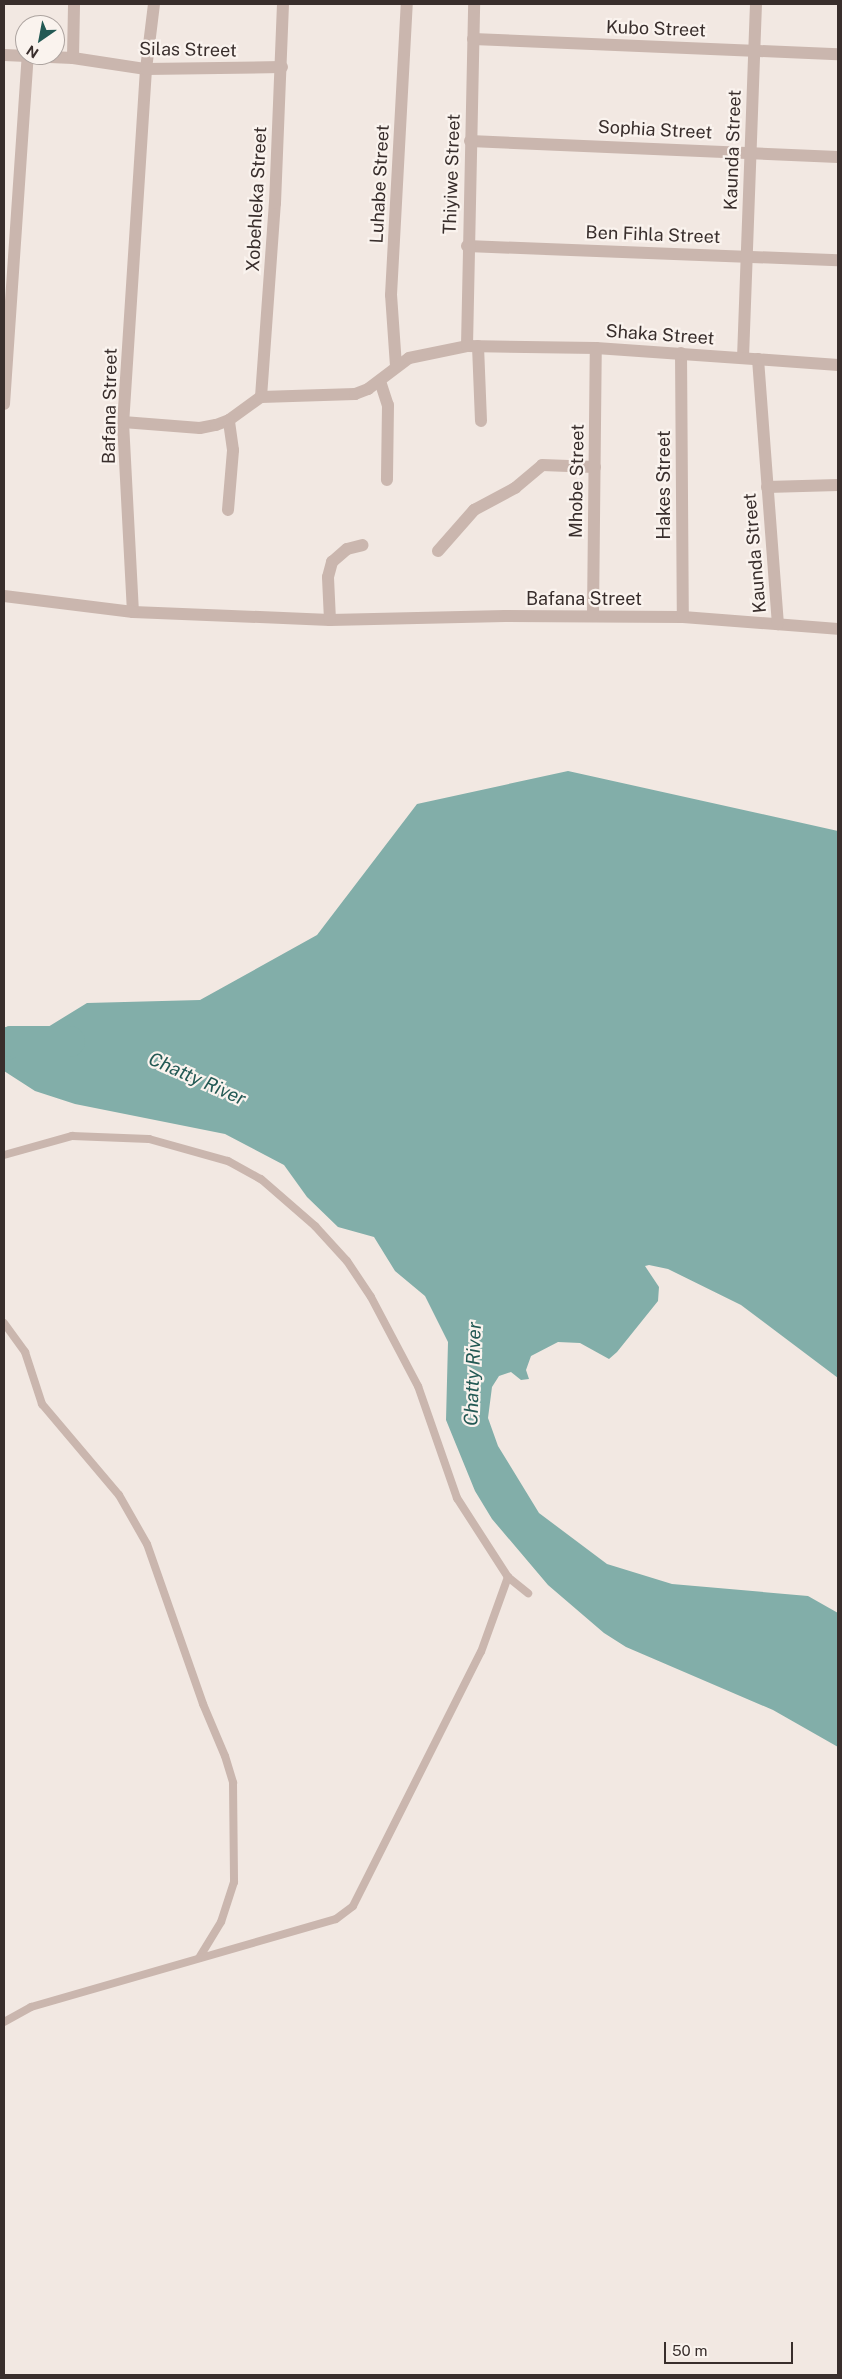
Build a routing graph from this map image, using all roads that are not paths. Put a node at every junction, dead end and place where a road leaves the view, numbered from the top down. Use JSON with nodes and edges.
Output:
{"nodes":[{"id":1,"x":74,"y":4,"type":"edge"},
{"id":2,"x":154,"y":4,"type":"edge"},
{"id":3,"x":283,"y":4,"type":"edge"},
{"id":4,"x":407,"y":4,"type":"edge"},
{"id":5,"x":474,"y":4,"type":"edge"},
{"id":6,"x":756,"y":4,"type":"edge"},
{"id":7,"x":473,"y":39,"type":"junction"},
{"id":8,"x":754,"y":50,"type":"junction"},
{"id":9,"x":838,"y":54,"type":"edge"},
{"id":10,"x":65,"y":57,"type":"edge"},
{"id":11,"x":73,"y":58,"type":"junction"},
{"id":12,"x":27,"y":65,"type":"edge"},
{"id":13,"x":282,"y":67,"type":"junction"},
{"id":14,"x":146,"y":69,"type":"junction"},
{"id":15,"x":470,"y":141,"type":"junction"},
{"id":16,"x":750,"y":151,"type":"junction"},
{"id":17,"x":838,"y":157,"type":"edge"},
{"id":18,"x":467,"y":246,"type":"junction"},
{"id":19,"x":746,"y":255,"type":"junction"},
{"id":20,"x":838,"y":260,"type":"edge"},
{"id":21,"x":473,"y":346,"type":"junction"},
{"id":22,"x":596,"y":348,"type":"junction"},
{"id":23,"x":681,"y":353,"type":"junction"},
{"id":24,"x":743,"y":358,"type":"junction"},
{"id":25,"x":758,"y":359,"type":"junction"},
{"id":26,"x":838,"y":365,"type":"edge"},
{"id":27,"x":396,"y":366,"type":"junction"},
{"id":28,"x":380,"y":381,"type":"junction"},
{"id":29,"x":261,"y":397,"type":"junction"},
{"id":30,"x":4,"y":404,"type":"edge"},
{"id":31,"x":230,"y":420,"type":"junction"},
{"id":32,"x":481,"y":421,"type":"dead end"},
{"id":33,"x":123,"y":422,"type":"junction"},
{"id":34,"x":595,"y":467,"type":"junction"},
{"id":35,"x":387,"y":480,"type":"dead end"},
{"id":36,"x":838,"y":485,"type":"edge"},
{"id":37,"x":767,"y":487,"type":"junction"},
{"id":38,"x":228,"y":510,"type":"dead end"},
{"id":39,"x":364,"y":545,"type":"dead end"},
{"id":40,"x":438,"y":550,"type":"dead end"},
{"id":41,"x":4,"y":596,"type":"edge"},
{"id":42,"x":133,"y":612,"type":"junction"},
{"id":43,"x":593,"y":615,"type":"junction"},
{"id":44,"x":682,"y":618,"type":"junction"},
{"id":45,"x":330,"y":620,"type":"junction"},
{"id":46,"x":778,"y":624,"type":"junction"},
{"id":47,"x":838,"y":629,"type":"edge"},
{"id":48,"x":4,"y":1155,"type":"edge"},
{"id":49,"x":4,"y":1323,"type":"edge"},
{"id":50,"x":508,"y":1577,"type":"junction"},
{"id":51,"x":528,"y":1593,"type":"dead end"},
{"id":52,"x":199,"y":1958,"type":"junction"},
{"id":53,"x":4,"y":2021,"type":"edge"}],
"edges":[{"from":1,"to":11,"type":"street"},
{"from":2,"to":14,"type":"street","name":"Bafana Street"},
{"from":3,"to":13,"type":"street","name":"Xobehleka Street"},
{"from":4,"to":27,"type":"street","name":"Luhabe Street"},
{"from":5,"to":7,"type":"street","name":"Thiyiwe Street"},
{"from":6,"to":8,"type":"street","name":"Kaunda Street"},
{"from":7,"to":8,"type":"street","name":"Kubo Street"},
{"from":7,"to":15,"type":"street","name":"Thiyiwe Street"},
{"from":8,"to":9,"type":"street","name":"Kubo Street"},
{"from":8,"to":16,"type":"street","name":"Kaunda Street"},
{"from":10,"to":11,"type":"street","name":"Silas Street"},
{"from":11,"to":14,"type":"street","name":"Silas Street"},
{"from":12,"to":30,"type":"street"},
{"from":13,"to":14,"type":"street","name":"Silas Street"},
{"from":13,"to":29,"type":"street","name":"Xobehleka Street"},
{"from":14,"to":33,"type":"street","name":"Bafana Street"},
{"from":15,"to":16,"type":"street","name":"Sophia Street"},
{"from":15,"to":18,"type":"street","name":"Thiyiwe Street"},
{"from":16,"to":17,"type":"street","name":"Sophia Street"},
{"from":16,"to":19,"type":"street","name":"Kaunda Street"},
{"from":18,"to":19,"type":"street","name":"Ben Fihla Street"},
{"from":18,"to":21,"type":"street","name":"Thiyiwe Street"},
{"from":19,"to":20,"type":"street","name":"Ben Fihla Street"},
{"from":19,"to":24,"type":"street","name":"Kaunda Street"},
{"from":21,"to":22,"type":"street","name":"Shaka Street"},
{"from":21,"to":27,"type":"street","name":"Shaka Street"},
{"from":21,"to":32,"type":"street"},
{"from":22,"to":23,"type":"street","name":"Shaka Street"},
{"from":22,"to":34,"type":"street","name":"Mhobe Street"},
{"from":23,"to":24,"type":"street","name":"Shaka Street"},
{"from":23,"to":44,"type":"street","name":"Hakes Street"},
{"from":24,"to":25,"type":"street","name":"Shaka Street"},
{"from":25,"to":26,"type":"street","name":"Shaka Street"},
{"from":25,"to":37,"type":"street","name":"Kaunda Street"},
{"from":27,"to":28,"type":"street","name":"Shaka Street"},
{"from":28,"to":29,"type":"street","name":"Shaka Street"},
{"from":28,"to":35,"type":"street"},
{"from":29,"to":31,"type":"street"},
{"from":31,"to":33,"type":"street"},
{"from":31,"to":38,"type":"street"},
{"from":33,"to":42,"type":"street","name":"Bafana Street"},
{"from":34,"to":40,"type":"street"},
{"from":34,"to":43,"type":"street","name":"Mhobe Street"},
{"from":36,"to":37,"type":"street"},
{"from":37,"to":46,"type":"street","name":"Kaunda Street"},
{"from":39,"to":45,"type":"street"},
{"from":41,"to":42,"type":"street"},
{"from":42,"to":45,"type":"street","name":"Bafana Street"},
{"from":43,"to":44,"type":"street","name":"Bafana Street"},
{"from":43,"to":45,"type":"street","name":"Bafana Street"},
{"from":44,"to":46,"type":"street","name":"Bafana Street"},
{"from":46,"to":47,"type":"street","name":"Bafana Street"},
{"from":48,"to":50,"type":"lane"},
{"from":49,"to":52,"type":"lane"},
{"from":50,"to":51,"type":"lane"},
{"from":50,"to":52,"type":"lane"},
{"from":52,"to":53,"type":"lane"}]}
